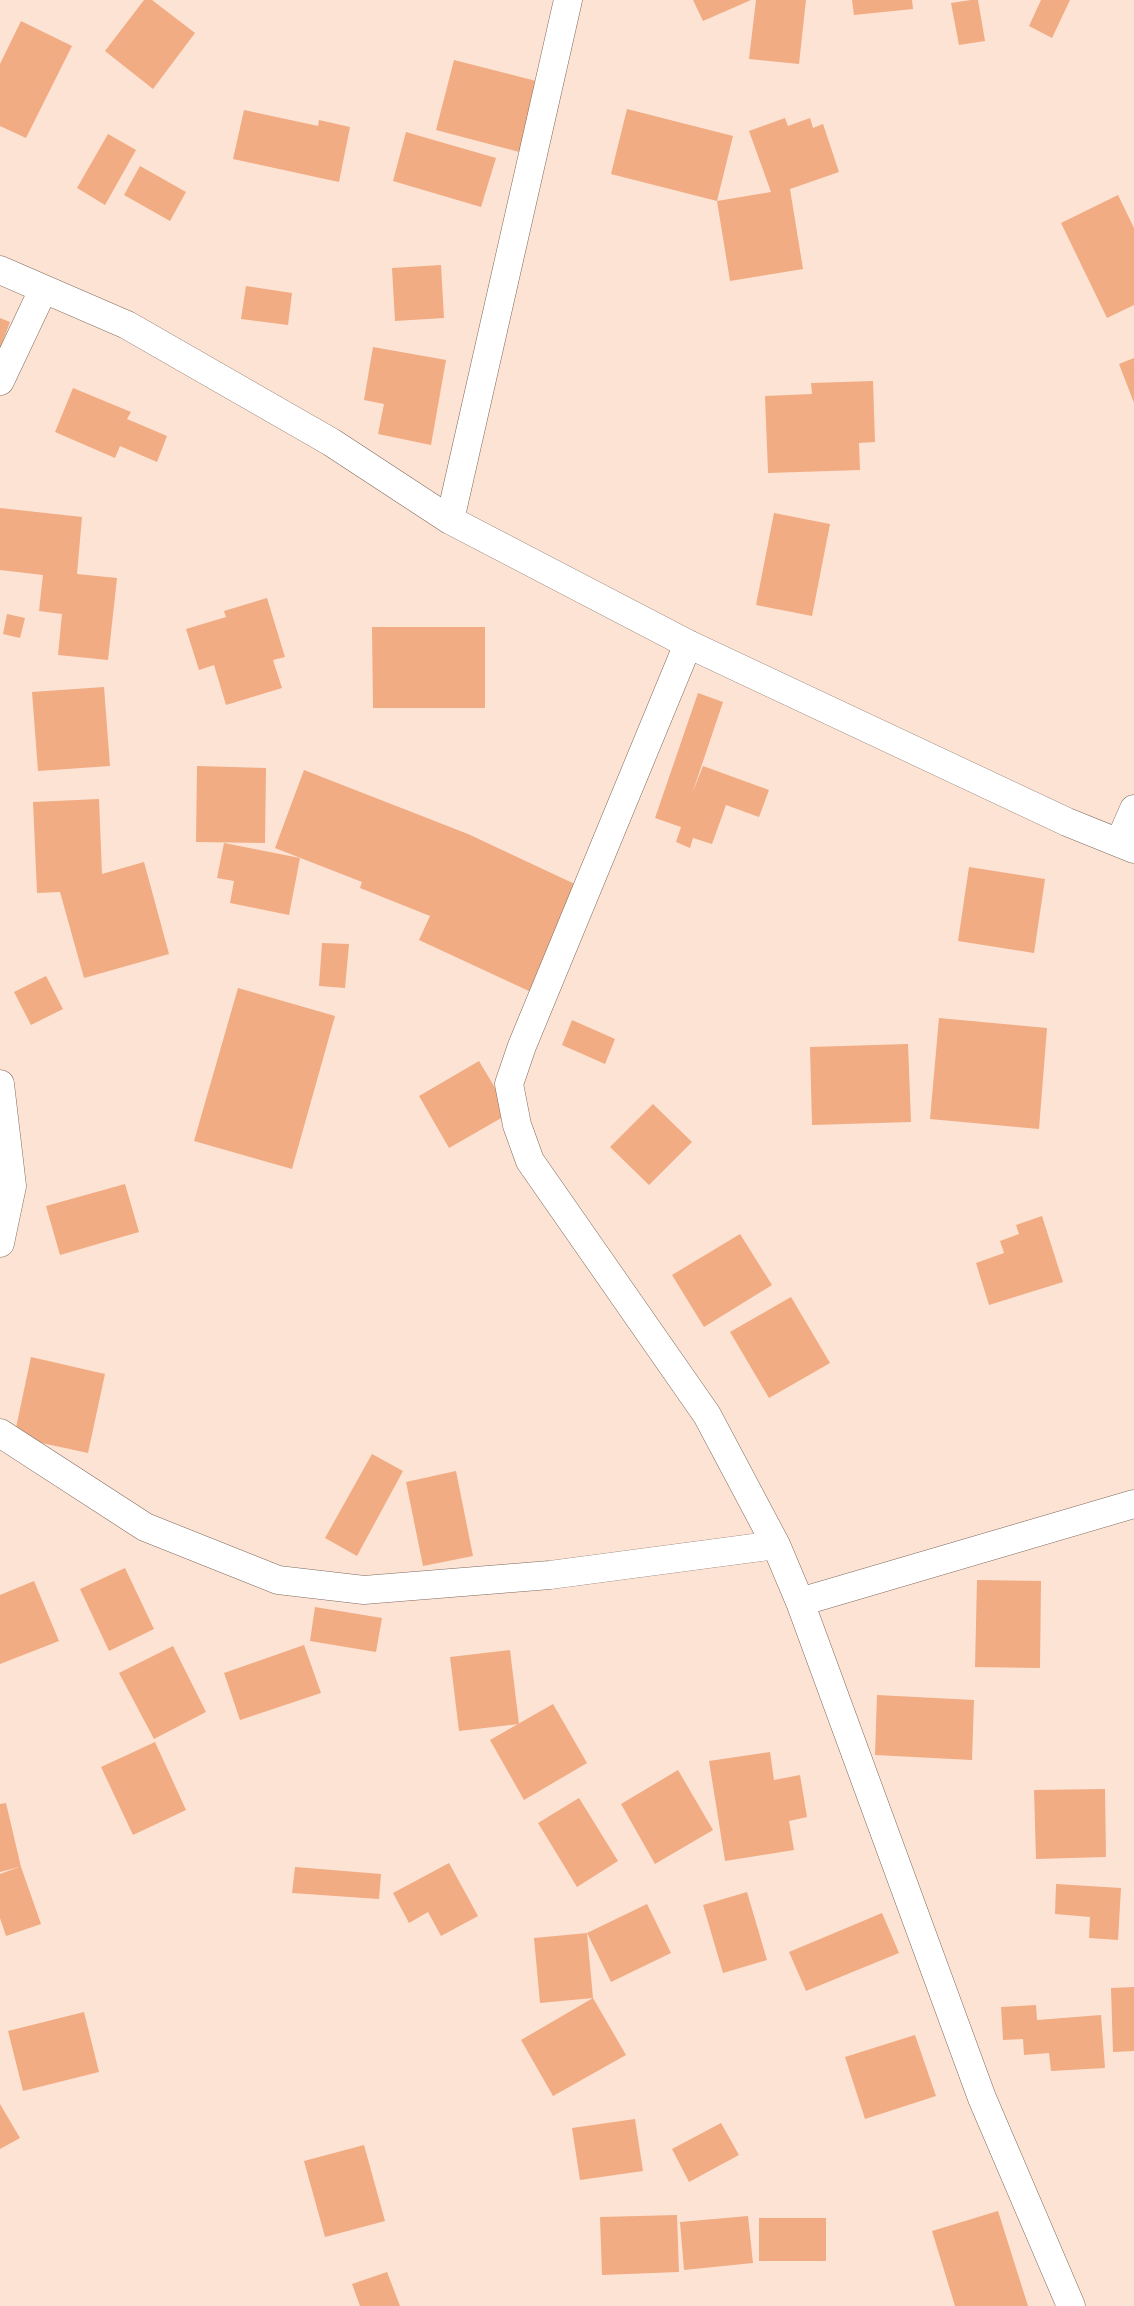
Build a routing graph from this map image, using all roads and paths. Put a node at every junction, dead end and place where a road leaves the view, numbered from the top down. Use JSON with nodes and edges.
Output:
{"nodes":[{"id":1,"x":568,"y":0,"type":"edge"},
{"id":2,"x":0,"y":270,"type":"edge"},
{"id":3,"x":42,"y":290,"type":"junction"},
{"id":4,"x":0,"y":381,"type":"edge"},
{"id":5,"x":450,"y":520,"type":"junction"},
{"id":6,"x":688,"y":644,"type":"junction"},
{"id":7,"x":1134,"y":809,"type":"edge"},
{"id":8,"x":1126,"y":846,"type":"edge"},
{"id":9,"x":0,"y":1084,"type":"edge"},
{"id":10,"x":0,"y":1242,"type":"edge"},
{"id":11,"x":0,"y":1433,"type":"edge"},
{"id":12,"x":1134,"y":1504,"type":"edge"},
{"id":13,"x":776,"y":1545,"type":"junction"},
{"id":14,"x":800,"y":1602,"type":"junction"},
{"id":15,"x":1072,"y":2306,"type":"edge"}],
"edges":[{"from":1,"to":5,"type":"street"},
{"from":2,"to":3,"type":"street"},
{"from":3,"to":4,"type":"street"},
{"from":3,"to":5,"type":"street"},
{"from":5,"to":6,"type":"street"},
{"from":6,"to":8,"type":"street"},
{"from":6,"to":13,"type":"street"},
{"from":7,"to":8,"type":"street"},
{"from":9,"to":10,"type":"street"},
{"from":11,"to":13,"type":"street"},
{"from":12,"to":14,"type":"street"},
{"from":13,"to":14,"type":"street"},
{"from":14,"to":15,"type":"street"}]}
